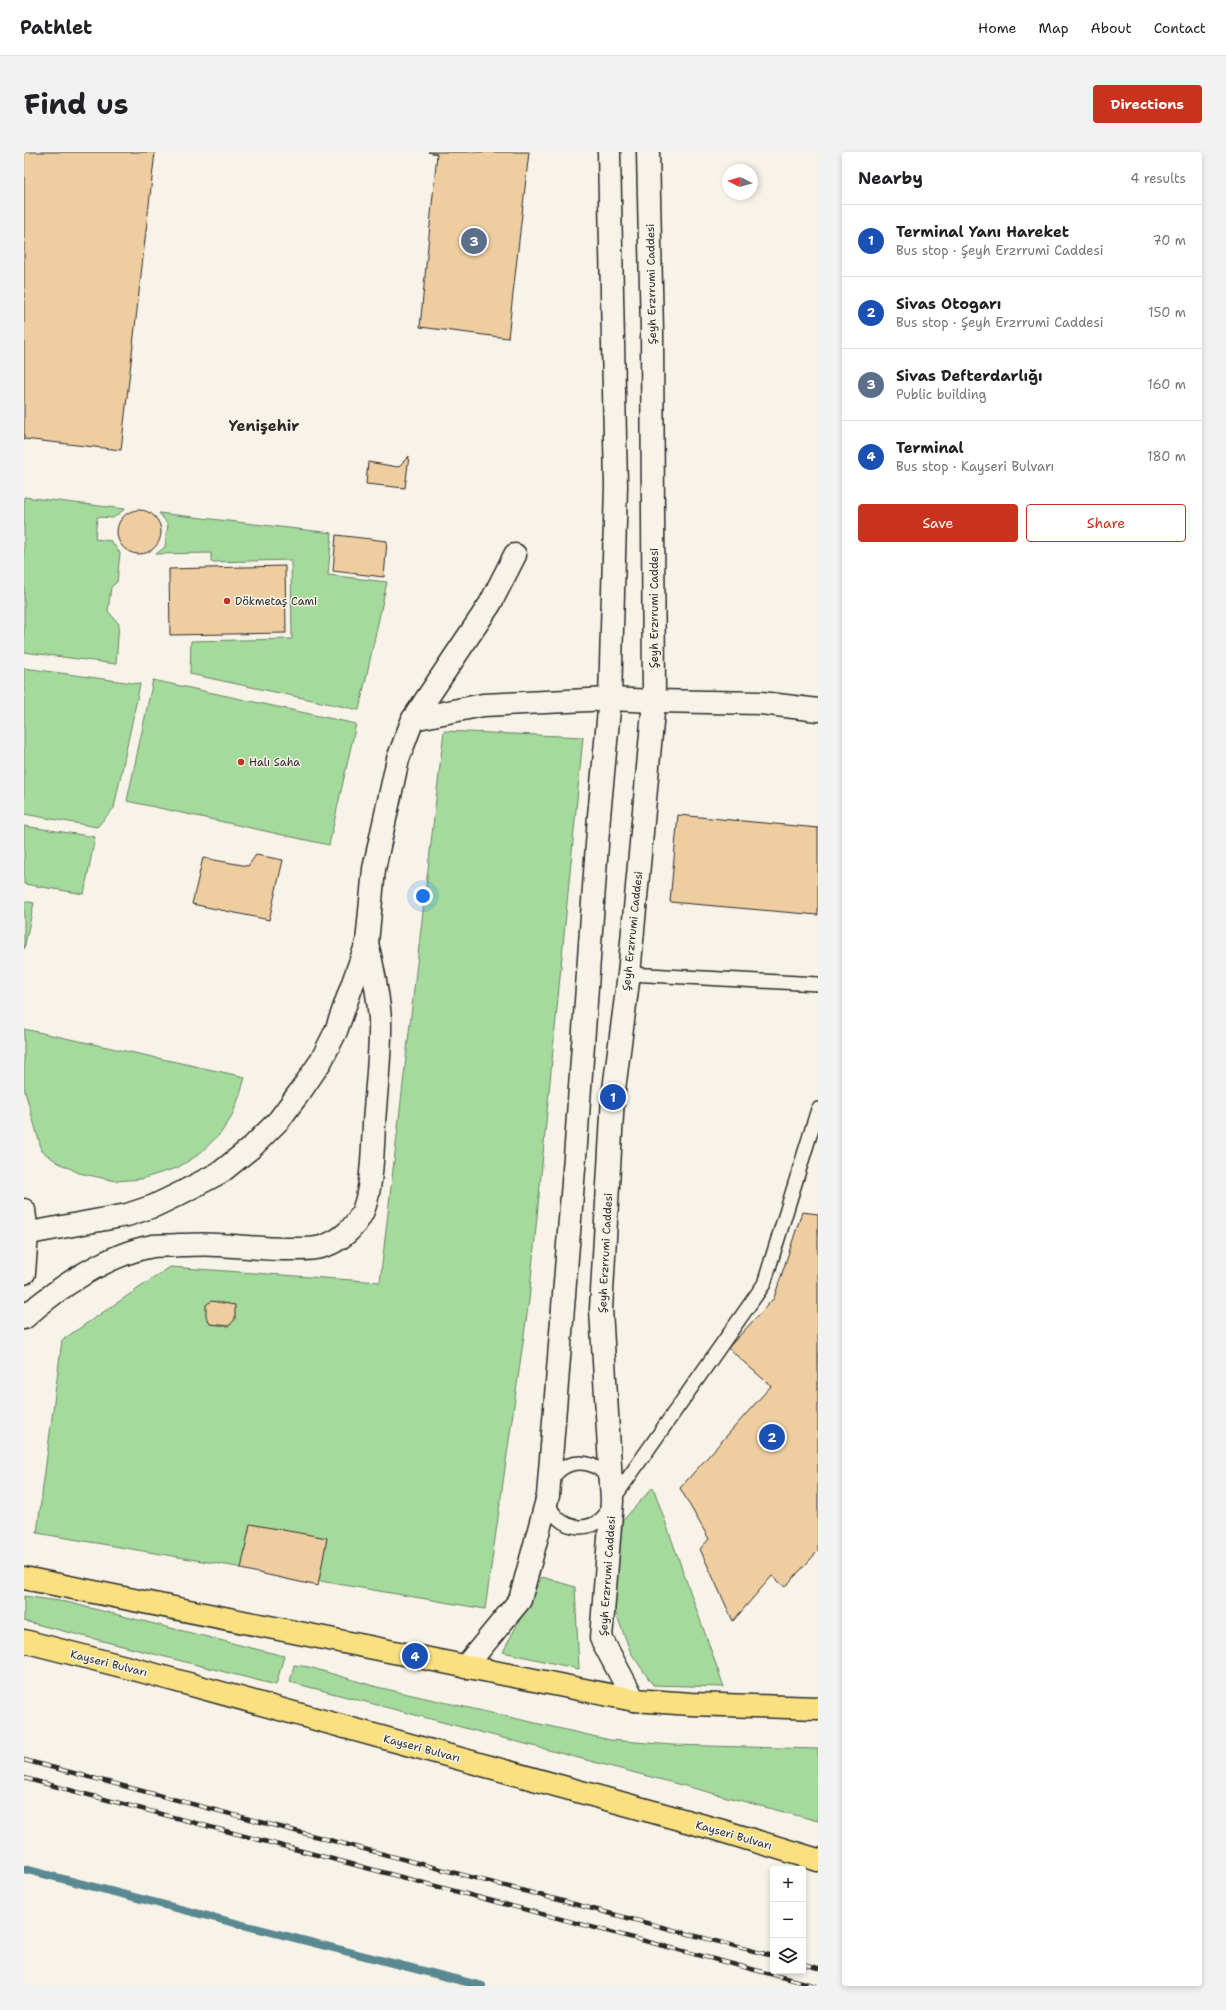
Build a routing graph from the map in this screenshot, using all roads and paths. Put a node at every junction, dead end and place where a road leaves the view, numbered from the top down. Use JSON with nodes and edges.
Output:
{"nodes":[{"id":1,"x":609,"y":152,"type":"edge"},
{"id":2,"x":648,"y":152,"type":"edge"},
{"id":3,"x":515,"y":555,"type":"dead end"},
{"id":4,"x":610,"y":698,"type":"junction"},
{"id":5,"x":654,"y":701,"type":"junction"},
{"id":6,"x":818,"y":710,"type":"edge"},
{"id":7,"x":413,"y":719,"type":"junction"},
{"id":8,"x":367,"y":943,"type":"junction"},
{"id":9,"x":629,"y":974,"type":"junction"},
{"id":10,"x":818,"y":984,"type":"edge"},
{"id":11,"x":818,"y":1109,"type":"edge"},
{"id":12,"x":24,"y":1210,"type":"edge"},
{"id":13,"x":26,"y":1234,"type":"edge"},
{"id":14,"x":24,"y":1273,"type":"edge"},
{"id":15,"x":24,"y":1318,"type":"edge"},
{"id":16,"x":548,"y":1496,"type":"junction"},
{"id":17,"x":612,"y":1500,"type":"junction"},
{"id":18,"x":24,"y":1578,"type":"edge"},
{"id":19,"x":24,"y":1641,"type":"edge"},
{"id":20,"x":465,"y":1667,"type":"junction"},
{"id":21,"x":634,"y":1700,"type":"junction"},
{"id":22,"x":818,"y":1708,"type":"edge"},
{"id":23,"x":818,"y":1860,"type":"edge"}],
"edges":[{"from":1,"to":4,"type":"street"},
{"from":2,"to":5,"type":"street","name":"Şeyh Erzrrumi Caddesi"},
{"from":3,"to":7,"type":"street"},
{"from":4,"to":5,"type":"street"},
{"from":4,"to":7,"type":"street"},
{"from":4,"to":16,"type":"street"},
{"from":5,"to":6,"type":"street"},
{"from":5,"to":9,"type":"street","name":"Şeyh Erzrrumi Caddesi"},
{"from":7,"to":8,"type":"street"},
{"from":8,"to":13,"type":"street"},
{"from":8,"to":15,"type":"street"},
{"from":9,"to":10,"type":"lane"},
{"from":9,"to":17,"type":"street","name":"Şeyh Erzrrumi Caddesi"},
{"from":11,"to":17,"type":"lane"},
{"from":12,"to":13,"type":"street"},
{"from":13,"to":14,"type":"street"},
{"from":16,"to":17,"type":"lane"},
{"from":16,"to":17,"type":"lane"},
{"from":16,"to":20,"type":"street"},
{"from":17,"to":21,"type":"street","name":"Şeyh Erzrrumi Caddesi"},
{"from":18,"to":20,"type":"main road"},
{"from":19,"to":23,"type":"main road","name":"Kayseri Bulvarı"},
{"from":20,"to":21,"type":"main road"},
{"from":21,"to":22,"type":"main road"}]}
